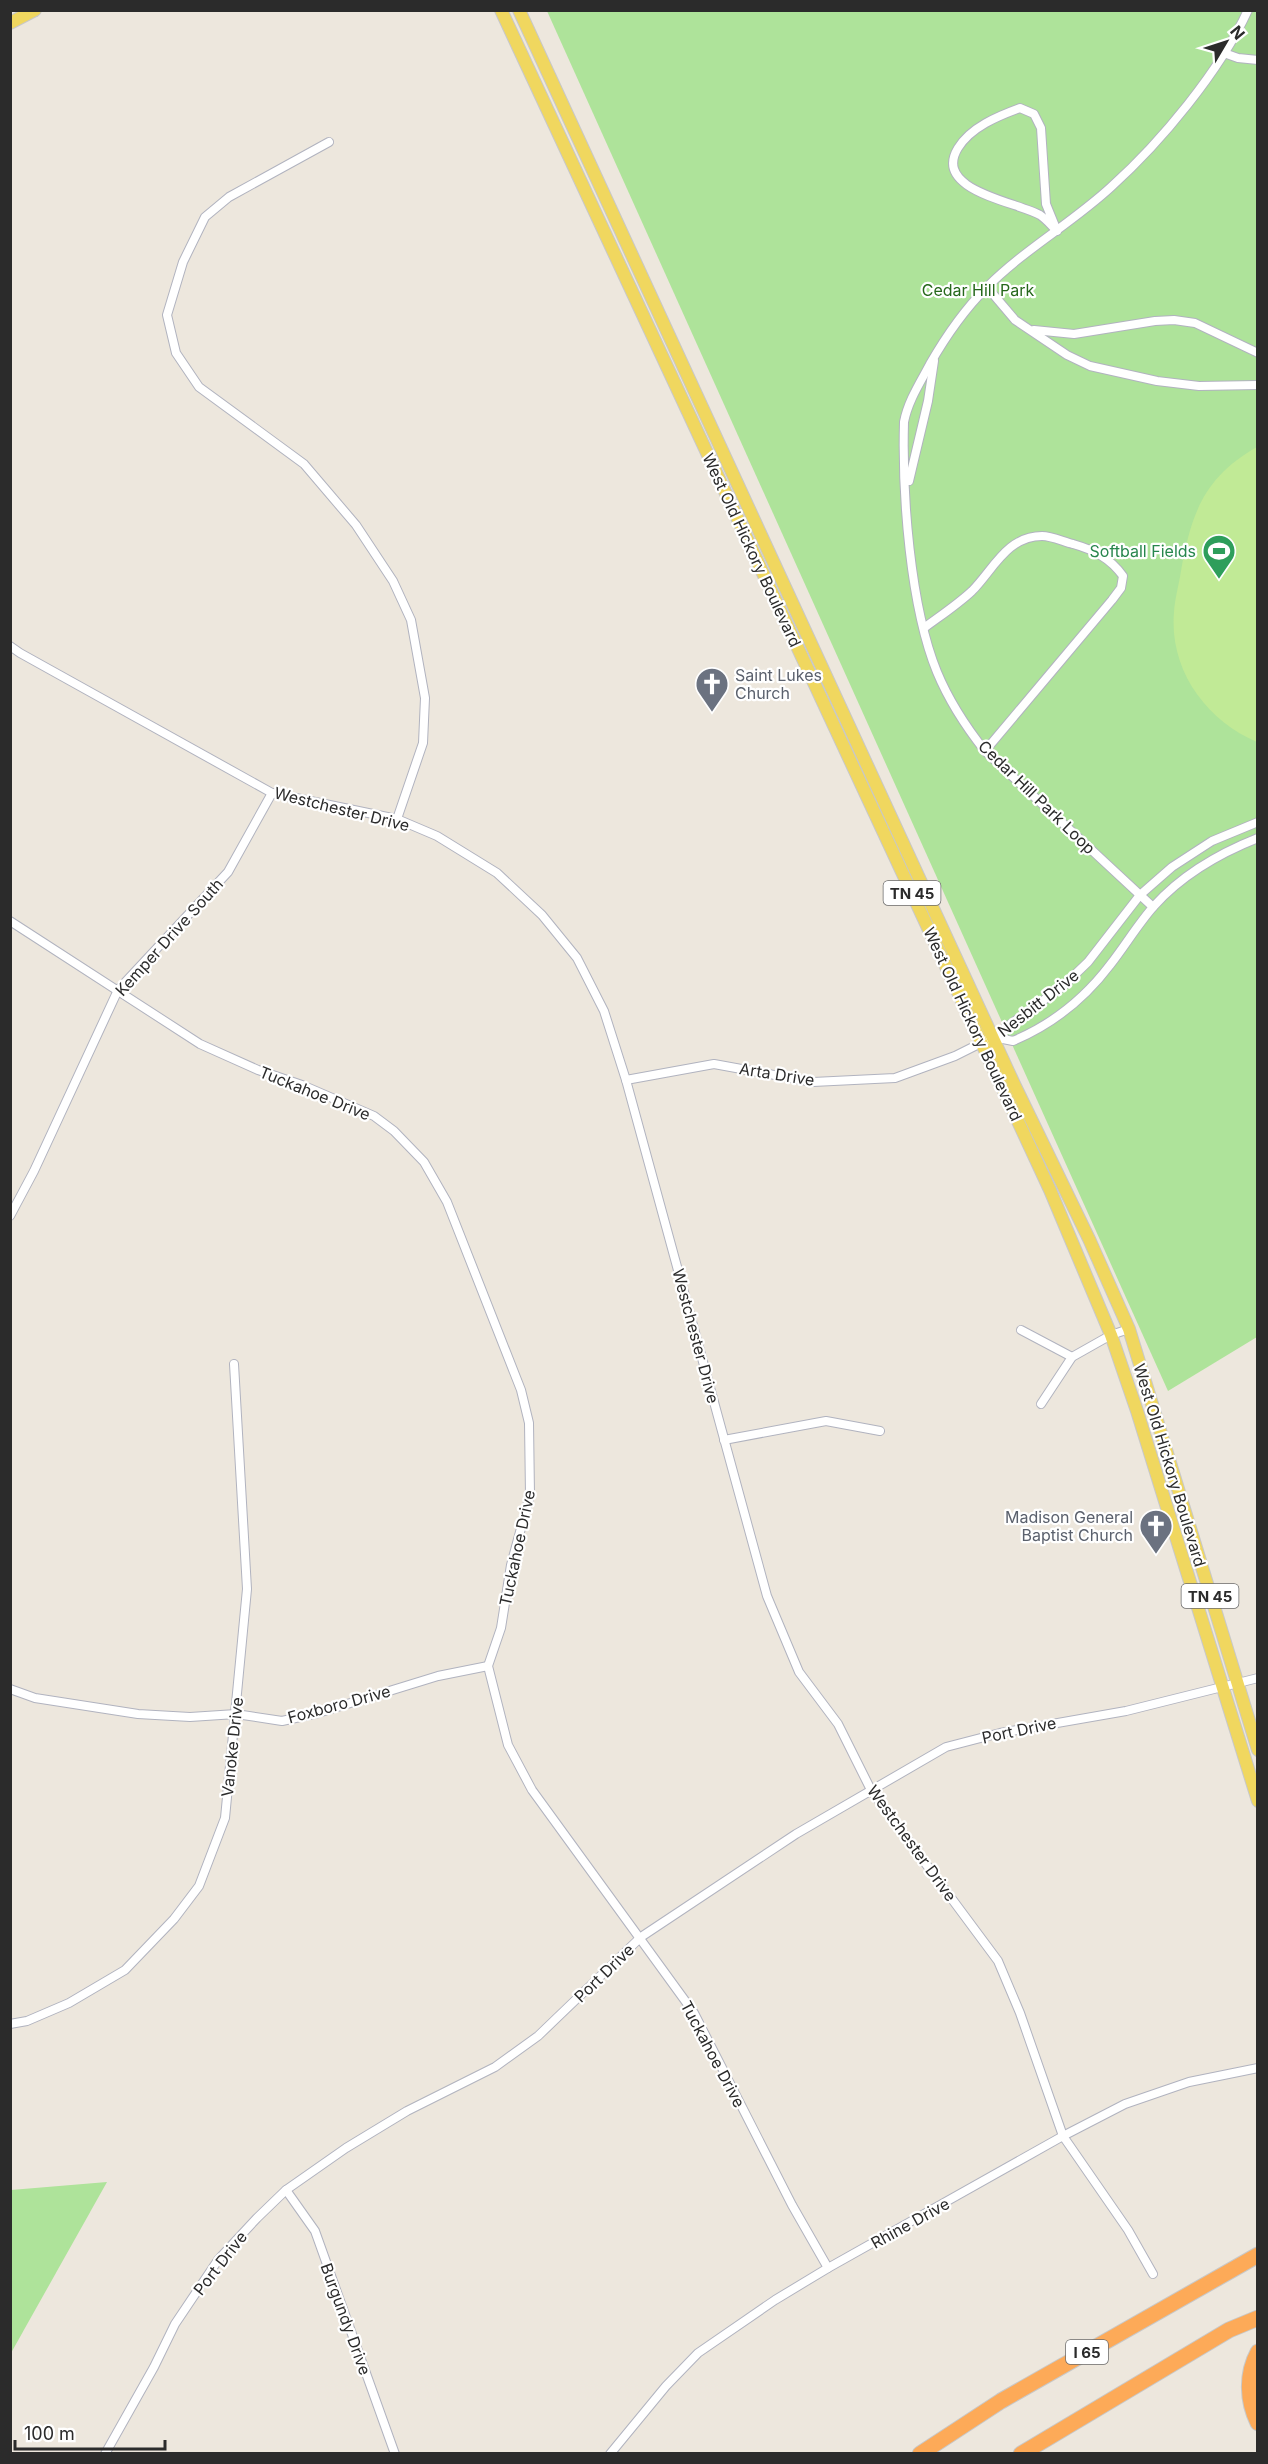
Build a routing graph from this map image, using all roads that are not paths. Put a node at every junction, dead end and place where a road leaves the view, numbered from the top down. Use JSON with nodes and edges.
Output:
{"nodes":[{"id":1,"x":35,"y":10,"type":"edge"},
{"id":2,"x":501,"y":10,"type":"edge"},
{"id":3,"x":519,"y":10,"type":"edge"},
{"id":4,"x":1248,"y":10,"type":"edge"},
{"id":5,"x":10,"y":23,"type":"edge"},
{"id":6,"x":1224,"y":52,"type":"junction"},
{"id":7,"x":1257,"y":60,"type":"edge"},
{"id":8,"x":329,"y":142,"type":"dead end"},
{"id":9,"x":1056,"y":231,"type":"junction"},
{"id":10,"x":987,"y":287,"type":"junction"},
{"id":11,"x":1030,"y":330,"type":"junction"},
{"id":12,"x":1257,"y":353,"type":"edge"},
{"id":13,"x":935,"y":356,"type":"junction"},
{"id":14,"x":1257,"y":385,"type":"edge"},
{"id":15,"x":907,"y":498,"type":"junction"},
{"id":16,"x":924,"y":628,"type":"junction"},
{"id":17,"x":10,"y":646,"type":"edge"},
{"id":18,"x":985,"y":751,"type":"junction"},
{"id":19,"x":272,"y":793,"type":"junction"},
{"id":20,"x":397,"y":819,"type":"junction"},
{"id":21,"x":1257,"y":822,"type":"edge"},
{"id":22,"x":1257,"y":838,"type":"edge"},
{"id":23,"x":1140,"y":895,"type":"junction"},
{"id":24,"x":1154,"y":907,"type":"junction"},
{"id":25,"x":10,"y":921,"type":"edge"},
{"id":26,"x":118,"y":990,"type":"junction"},
{"id":27,"x":987,"y":1041,"type":"junction"},
{"id":28,"x":626,"y":1080,"type":"junction"},
{"id":29,"x":10,"y":1216,"type":"edge"},
{"id":30,"x":1129,"y":1329,"type":"junction"},
{"id":31,"x":1021,"y":1330,"type":"dead end"},
{"id":32,"x":1111,"y":1335,"type":"junction"},
{"id":33,"x":1072,"y":1357,"type":"junction"},
{"id":34,"x":234,"y":1364,"type":"dead end"},
{"id":35,"x":1041,"y":1404,"type":"dead end"},
{"id":36,"x":880,"y":1431,"type":"dead end"},
{"id":37,"x":724,"y":1440,"type":"junction"},
{"id":38,"x":488,"y":1666,"type":"junction"},
{"id":39,"x":1257,"y":1678,"type":"edge"},
{"id":40,"x":1237,"y":1684,"type":"junction"},
{"id":41,"x":1223,"y":1688,"type":"junction"},
{"id":42,"x":10,"y":1689,"type":"edge"},
{"id":43,"x":236,"y":1714,"type":"junction"},
{"id":44,"x":1257,"y":1750,"type":"edge"},
{"id":45,"x":872,"y":1790,"type":"junction"},
{"id":46,"x":1257,"y":1801,"type":"edge"},
{"id":47,"x":641,"y":1937,"type":"junction"},
{"id":48,"x":10,"y":2024,"type":"edge"},
{"id":49,"x":1257,"y":2068,"type":"edge"},
{"id":50,"x":1063,"y":2136,"type":"junction"},
{"id":51,"x":286,"y":2190,"type":"junction"},
{"id":52,"x":1257,"y":2255,"type":"edge"},
{"id":53,"x":828,"y":2268,"type":"junction"},
{"id":54,"x":1153,"y":2274,"type":"dead end"},
{"id":55,"x":1257,"y":2318,"type":"edge"},
{"id":56,"x":1257,"y":2352,"type":"edge"},
{"id":57,"x":1257,"y":2423,"type":"edge"},
{"id":58,"x":105,"y":2454,"type":"edge"},
{"id":59,"x":395,"y":2454,"type":"edge"},
{"id":60,"x":610,"y":2454,"type":"edge"},
{"id":61,"x":920,"y":2454,"type":"edge"},
{"id":62,"x":1021,"y":2454,"type":"edge"}],
"edges":[{"from":1,"to":5,"type":"main road"},
{"from":2,"to":27,"type":"main road","name":"West Old Hickory Boulevard","number":"TN 45"},
{"from":3,"to":27,"type":"main road","name":"West Old Hickory Boulevard","number":"TN 45"},
{"from":4,"to":6,"type":"street","name":"Cedar Hill Park Loop"},
{"from":6,"to":7,"type":"street"},
{"from":6,"to":9,"type":"street","name":"Cedar Hill Park Loop"},
{"from":8,"to":20,"type":"street"},
{"from":9,"to":9,"type":"street"},
{"from":9,"to":10,"type":"street","name":"Cedar Hill Park Loop"},
{"from":10,"to":11,"type":"street"},
{"from":10,"to":13,"type":"street","name":"Cedar Hill Park Loop"},
{"from":11,"to":12,"type":"street"},
{"from":11,"to":14,"type":"street"},
{"from":13,"to":15,"type":"street","name":"Cedar Hill Park Loop"},
{"from":13,"to":15,"type":"street","name":"Cedar Hill Park Loop"},
{"from":15,"to":16,"type":"street","name":"Cedar Hill Park Loop"},
{"from":16,"to":18,"type":"street","name":"Cedar Hill Park Loop"},
{"from":16,"to":18,"type":"street"},
{"from":17,"to":19,"type":"street","name":"Westchester Drive"},
{"from":18,"to":23,"type":"street","name":"Cedar Hill Park Loop"},
{"from":19,"to":20,"type":"street","name":"Westchester Drive"},
{"from":19,"to":26,"type":"street","name":"Kemper Drive South"},
{"from":20,"to":28,"type":"street","name":"Westchester Drive"},
{"from":21,"to":23,"type":"street","name":"Nesbitt Drive"},
{"from":22,"to":24,"type":"street","name":"Nesbitt Drive"},
{"from":23,"to":24,"type":"street","name":"Cedar Hill Park Loop"},
{"from":23,"to":27,"type":"street","name":"Nesbitt Drive"},
{"from":24,"to":27,"type":"street","name":"Nesbitt Drive"},
{"from":25,"to":26,"type":"street","name":"Tuckahoe Drive"},
{"from":26,"to":29,"type":"street","name":"Kemper Drive South"},
{"from":26,"to":38,"type":"street","name":"Tuckahoe Drive"},
{"from":27,"to":28,"type":"street","name":"Arta Drive"},
{"from":27,"to":30,"type":"main road","name":"West Old Hickory Boulevard","number":"TN 45"},
{"from":27,"to":32,"type":"main road","name":"West Old Hickory Boulevard","number":"TN 45"},
{"from":28,"to":37,"type":"street","name":"Westchester Drive"},
{"from":30,"to":32,"type":"street"},
{"from":30,"to":40,"type":"main road","name":"West Old Hickory Boulevard","number":"TN 45"},
{"from":31,"to":33,"type":"street"},
{"from":32,"to":33,"type":"street"},
{"from":32,"to":41,"type":"main road","name":"West Old Hickory Boulevard","number":"TN 45"},
{"from":33,"to":35,"type":"street"},
{"from":34,"to":43,"type":"street","name":"Vanoke Drive"},
{"from":36,"to":37,"type":"street"},
{"from":37,"to":45,"type":"street","name":"Westchester Drive"},
{"from":38,"to":43,"type":"street","name":"Foxboro Drive"},
{"from":38,"to":47,"type":"street","name":"Tuckahoe Drive"},
{"from":39,"to":40,"type":"street","name":"Port Drive"},
{"from":40,"to":41,"type":"street","name":"Port Drive"},
{"from":40,"to":44,"type":"main road","name":"West Old Hickory Boulevard","number":"TN 45"},
{"from":41,"to":45,"type":"street","name":"Port Drive"},
{"from":41,"to":46,"type":"main road","name":"West Old Hickory Boulevard","number":"TN 45"},
{"from":42,"to":43,"type":"street","name":"Foxboro Drive"},
{"from":43,"to":48,"type":"street","name":"Vanoke Drive"},
{"from":45,"to":47,"type":"street","name":"Port Drive"},
{"from":45,"to":50,"type":"street","name":"Westchester Drive"},
{"from":47,"to":51,"type":"street","name":"Port Drive"},
{"from":47,"to":53,"type":"street","name":"Tuckahoe Drive"},
{"from":49,"to":50,"type":"street","name":"Rhine Drive"},
{"from":50,"to":53,"type":"street","name":"Rhine Drive"},
{"from":50,"to":54,"type":"street","name":"Westchester Drive"},
{"from":51,"to":58,"type":"street","name":"Port Drive"},
{"from":51,"to":59,"type":"street","name":"Burgundy Drive"},
{"from":52,"to":61,"type":"highway","number":"I 65"},
{"from":53,"to":60,"type":"street","name":"Rhine Drive"},
{"from":55,"to":62,"type":"highway"},
{"from":56,"to":57,"type":"highway"}]}
